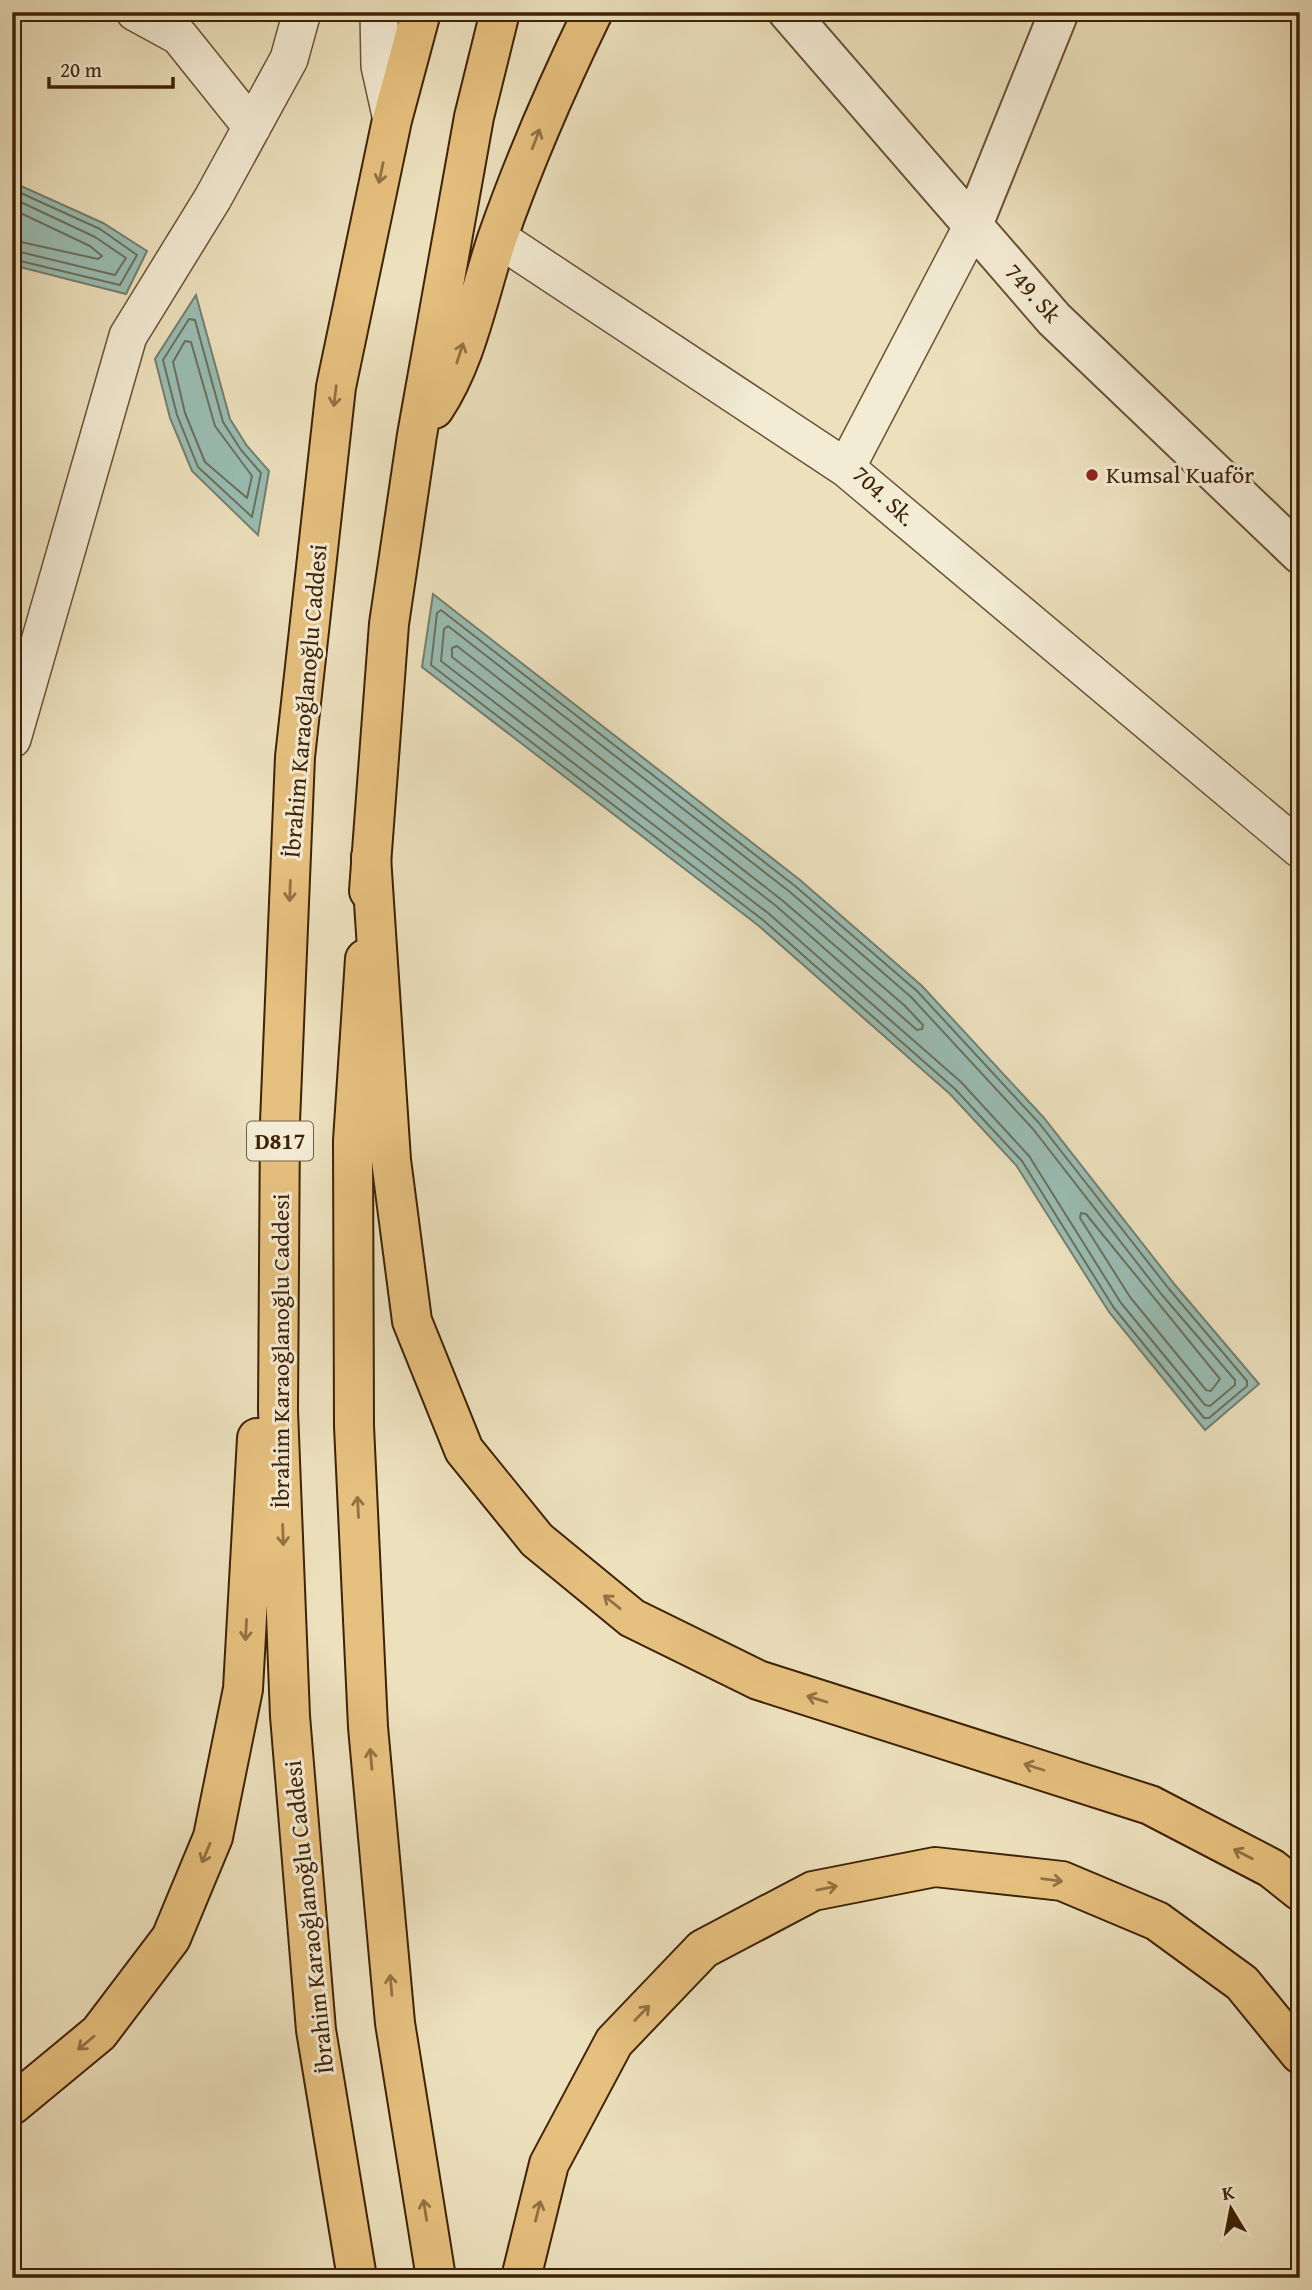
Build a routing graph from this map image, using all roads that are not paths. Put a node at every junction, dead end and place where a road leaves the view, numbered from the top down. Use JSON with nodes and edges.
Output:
{"nodes":[{"id":1,"x":135,"y":12,"type":"edge"},
{"id":2,"x":302,"y":12,"type":"edge"},
{"id":3,"x":379,"y":12,"type":"edge"},
{"id":4,"x":421,"y":12,"type":"edge"},
{"id":5,"x":500,"y":12,"type":"edge"},
{"id":6,"x":593,"y":12,"type":"edge"},
{"id":7,"x":788,"y":12,"type":"edge"},
{"id":8,"x":1059,"y":12,"type":"edge"},
{"id":9,"x":392,"y":120,"type":"junction"},
{"id":10,"x":252,"y":127,"type":"junction"},
{"id":11,"x":973,"y":225,"type":"junction"},
{"id":12,"x":498,"y":237,"type":"junction"},
{"id":13,"x":417,"y":435,"type":"junction"},
{"id":14,"x":846,"y":468,"type":"junction"},
{"id":15,"x":1300,"y":554,"type":"edge"},
{"id":16,"x":12,"y":739,"type":"edge"},
{"id":17,"x":1300,"y":849,"type":"edge"},
{"id":18,"x":371,"y":857,"type":"junction"},
{"id":19,"x":280,"y":1122,"type":"junction"},
{"id":20,"x":1300,"y":1891,"type":"edge"},
{"id":21,"x":1300,"y":2054,"type":"edge"},
{"id":22,"x":12,"y":2105,"type":"edge"},
{"id":23,"x":357,"y":2278,"type":"edge"},
{"id":24,"x":436,"y":2278,"type":"edge"},
{"id":25,"x":521,"y":2278,"type":"edge"}],
"edges":[{"from":1,"to":10,"type":"street"},
{"from":2,"to":10,"type":"street"},
{"from":3,"to":9,"type":"street"},
{"from":4,"to":9,"type":"highway","name":"İbrahim Karaoğlanoğlu Caddesi","number":"D817"},
{"from":5,"to":13,"type":"highway"},
{"from":12,"to":6,"type":"highway","one_way":true},
{"from":7,"to":11,"type":"street","name":"749. Sk"},
{"from":8,"to":11,"type":"street","name":"704. Sk."},
{"from":9,"to":19,"type":"highway","name":"İbrahim Karaoğlanoğlu Caddesi","number":"D817","one_way":true},
{"from":10,"to":16,"type":"street"},
{"from":11,"to":14,"type":"street","name":"704. Sk."},
{"from":11,"to":15,"type":"street","name":"749. Sk"},
{"from":13,"to":12,"type":"highway","one_way":true},
{"from":12,"to":14,"type":"street"},
{"from":13,"to":18,"type":"highway"},
{"from":14,"to":17,"type":"street","name":"704. Sk."},
{"from":20,"to":18,"type":"highway","one_way":true},
{"from":24,"to":18,"type":"highway","one_way":true},
{"from":19,"to":22,"type":"highway","one_way":true},
{"from":19,"to":23,"type":"highway","name":"İbrahim Karaoğlanoğlu Caddesi","number":"D817","one_way":true},
{"from":25,"to":21,"type":"highway","one_way":true}]}
